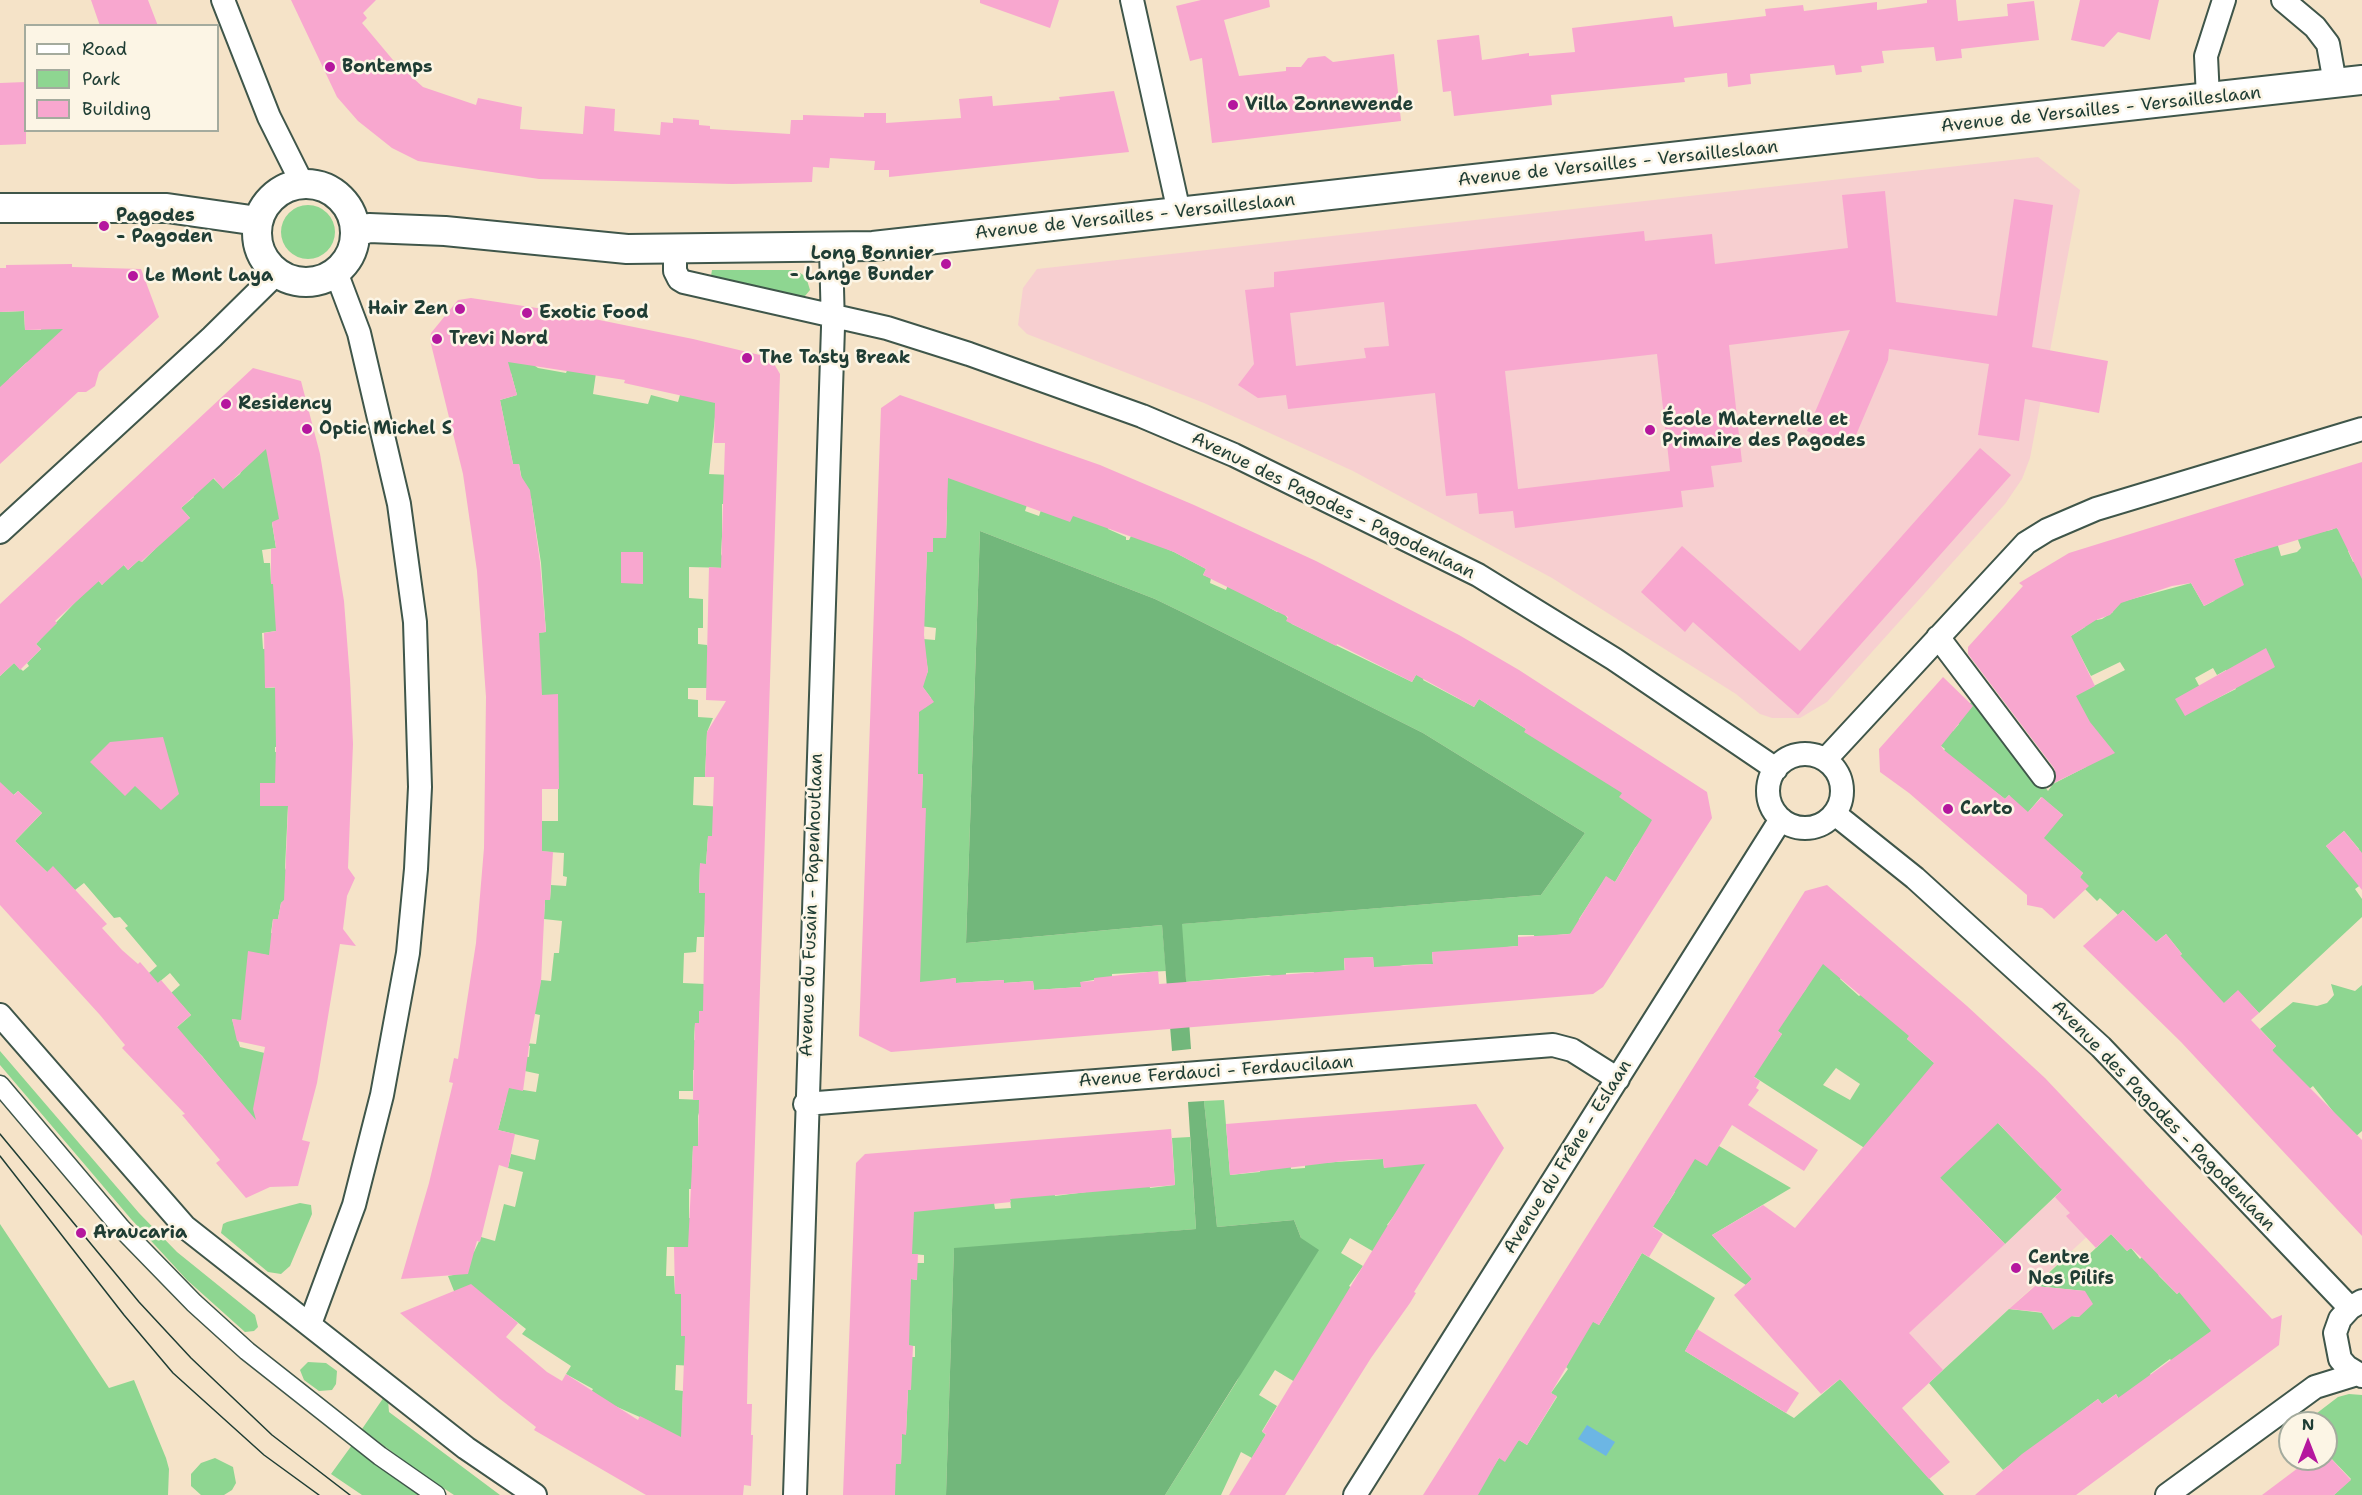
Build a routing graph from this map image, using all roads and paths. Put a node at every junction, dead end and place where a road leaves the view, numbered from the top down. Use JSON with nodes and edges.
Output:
{"nodes":[{"id":1,"x":223,"y":0,"type":"edge"},
{"id":2,"x":1132,"y":0,"type":"edge"},
{"id":3,"x":2224,"y":0,"type":"edge"},
{"id":4,"x":2283,"y":0,"type":"edge"},
{"id":5,"x":2349,"y":82,"type":"edge"},
{"id":6,"x":2208,"y":98,"type":"junction"},
{"id":7,"x":302,"y":183,"type":"junction"},
{"id":8,"x":0,"y":208,"type":"edge"},
{"id":9,"x":1179,"y":212,"type":"junction"},
{"id":10,"x":258,"y":221,"type":"junction"},
{"id":11,"x":356,"y":232,"type":"junction"},
{"id":12,"x":831,"y":248,"type":"junction"},
{"id":13,"x":675,"y":250,"type":"junction"},
{"id":14,"x":336,"y":272,"type":"junction"},
{"id":15,"x":277,"y":273,"type":"junction"},
{"id":16,"x":833,"y":315,"type":"junction"},
{"id":17,"x":2362,"y":429,"type":"edge"},
{"id":18,"x":0,"y":532,"type":"edge"},
{"id":19,"x":1938,"y":637,"type":"junction"},
{"id":20,"x":1825,"y":760,"type":"junction"},
{"id":21,"x":1776,"y":769,"type":"junction"},
{"id":22,"x":2043,"y":776,"type":"dead end"},
{"id":23,"x":1835,"y":814,"type":"junction"},
{"id":24,"x":1781,"y":819,"type":"junction"},
{"id":25,"x":0,"y":1015,"type":"edge"},
{"id":26,"x":1618,"y":1079,"type":"junction"},
{"id":27,"x":0,"y":1085,"type":"edge"},
{"id":28,"x":805,"y":1104,"type":"junction"},
{"id":29,"x":2356,"y":1304,"type":"edge"},
{"id":30,"x":310,"y":1324,"type":"junction"},
{"id":31,"x":2336,"y":1348,"type":"junction"},
{"id":32,"x":2359,"y":1375,"type":"edge"},
{"id":33,"x":2315,"y":1387,"type":"junction"},
{"id":34,"x":436,"y":1495,"type":"edge"},
{"id":35,"x":536,"y":1495,"type":"edge"},
{"id":36,"x":795,"y":1495,"type":"edge"},
{"id":37,"x":1355,"y":1495,"type":"edge"},
{"id":38,"x":2168,"y":1495,"type":"edge"}],
"edges":[{"from":1,"to":7,"type":"street"},
{"from":2,"to":9,"type":"street"},
{"from":3,"to":6,"type":"street"},
{"from":4,"to":5,"type":"street"},
{"from":5,"to":6,"type":"street","name":"Avenue de Versailles - Versailleslaan"},
{"from":6,"to":9,"type":"street","name":"Avenue de Versailles - Versailleslaan"},
{"from":7,"to":10,"type":"street"},
{"from":7,"to":11,"type":"street"},
{"from":8,"to":10,"type":"street"},
{"from":9,"to":12,"type":"street","name":"Avenue de Versailles - Versailleslaan"},
{"from":10,"to":15,"type":"street"},
{"from":11,"to":13,"type":"street"},
{"from":11,"to":14,"type":"street"},
{"from":12,"to":13,"type":"street"},
{"from":12,"to":16,"type":"street","name":"Avenue du Fusain - Papenhoutlaan"},
{"from":13,"to":16,"type":"street"},
{"from":14,"to":15,"type":"street"},
{"from":14,"to":30,"type":"street"},
{"from":15,"to":18,"type":"street"},
{"from":16,"to":21,"type":"street","name":"Avenue des Pagodes - Pagodenlaan"},
{"from":16,"to":28,"type":"street","name":"Avenue du Fusain - Papenhoutlaan"},
{"from":17,"to":19,"type":"street"},
{"from":19,"to":20,"type":"street"},
{"from":19,"to":22,"type":"street"},
{"from":20,"to":21,"type":"street"},
{"from":20,"to":23,"type":"street"},
{"from":21,"to":24,"type":"street"},
{"from":23,"to":24,"type":"street"},
{"from":23,"to":29,"type":"street","name":"Avenue des Pagodes - Pagodenlaan"},
{"from":24,"to":26,"type":"street","name":"Avenue du Frêne - Eslaan"},
{"from":25,"to":30,"type":"street"},
{"from":26,"to":28,"type":"street","name":"Avenue Ferdauci - Ferdaucilaan"},
{"from":26,"to":37,"type":"street","name":"Avenue du Frêne - Eslaan"},
{"from":27,"to":34,"type":"street"},
{"from":28,"to":36,"type":"street","name":"Avenue du Fusain - Papenhoutlaan"},
{"from":29,"to":31,"type":"street","name":"Avenue des Pagodes - Pagodenlaan"},
{"from":30,"to":35,"type":"street"},
{"from":31,"to":32,"type":"street"},
{"from":31,"to":33,"type":"street"},
{"from":32,"to":33,"type":"street"},
{"from":33,"to":38,"type":"street"}]}
